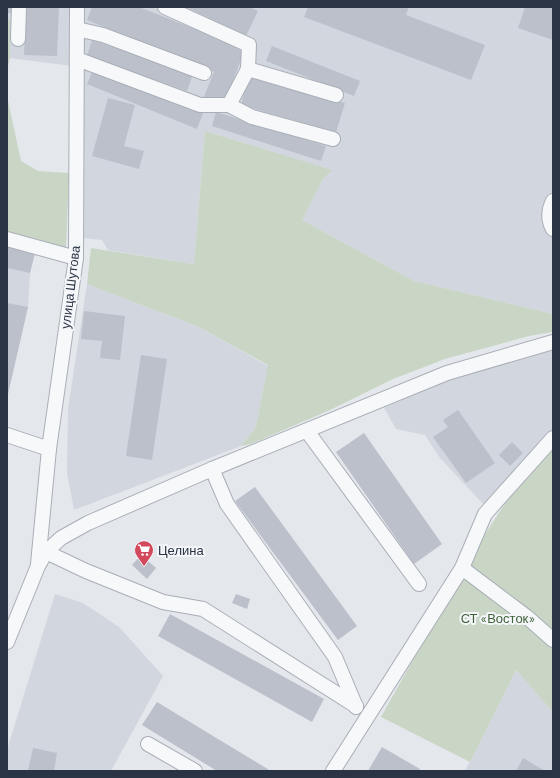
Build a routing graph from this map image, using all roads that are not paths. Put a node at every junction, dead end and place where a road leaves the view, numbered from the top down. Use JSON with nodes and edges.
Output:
{"nodes":[{"id":1,"x":19,"y":7,"type":"edge"},
{"id":2,"x":77,"y":7,"type":"edge"},
{"id":3,"x":165,"y":7,"type":"edge"},
{"id":4,"x":77,"y":29,"type":"junction"},
{"id":5,"x":18,"y":39,"type":"dead end"},
{"id":6,"x":77,"y":59,"type":"junction"},
{"id":7,"x":248,"y":69,"type":"junction"},
{"id":8,"x":204,"y":73,"type":"dead end"},
{"id":9,"x":336,"y":95,"type":"dead end"},
{"id":10,"x":229,"y":105,"type":"junction"},
{"id":11,"x":333,"y":139,"type":"dead end"},
{"id":12,"x":553,"y":201,"type":"edge"},
{"id":13,"x":553,"y":229,"type":"edge"},
{"id":14,"x":7,"y":239,"type":"edge"},
{"id":15,"x":76,"y":258,"type":"junction"},
{"id":16,"x":553,"y":342,"type":"edge"},
{"id":17,"x":307,"y":431,"type":"junction"},
{"id":18,"x":7,"y":435,"type":"edge"},
{"id":19,"x":553,"y":438,"type":"edge"},
{"id":20,"x":49,"y":449,"type":"junction"},
{"id":21,"x":212,"y":469,"type":"junction"},
{"id":22,"x":46,"y":552,"type":"junction"},
{"id":23,"x":38,"y":566,"type":"junction"},
{"id":24,"x":462,"y":568,"type":"junction"},
{"id":25,"x":419,"y":584,"type":"dead end"},
{"id":26,"x":553,"y":640,"type":"edge"},
{"id":27,"x":7,"y":642,"type":"edge"},
{"id":28,"x":356,"y":706,"type":"junction"},
{"id":29,"x":363,"y":724,"type":"junction"},
{"id":30,"x":148,"y":744,"type":"dead end"},
{"id":31,"x":195,"y":771,"type":"edge"},
{"id":32,"x":333,"y":771,"type":"edge"}],
"edges":[{"from":1,"to":5,"type":"street"},
{"from":2,"to":4,"type":"street","name":"улица Шутова"},
{"from":3,"to":7,"type":"street"},
{"from":4,"to":6,"type":"street","name":"улица Шутова"},
{"from":4,"to":8,"type":"street"},
{"from":6,"to":10,"type":"street"},
{"from":6,"to":15,"type":"street","name":"улица Шутова"},
{"from":7,"to":9,"type":"street"},
{"from":7,"to":10,"type":"street"},
{"from":10,"to":11,"type":"street"},
{"from":12,"to":13,"type":"street"},
{"from":14,"to":15,"type":"street"},
{"from":15,"to":20,"type":"street","name":"улица Шутова"},
{"from":16,"to":17,"type":"street"},
{"from":17,"to":21,"type":"street"},
{"from":17,"to":25,"type":"street"},
{"from":18,"to":20,"type":"street"},
{"from":19,"to":24,"type":"street"},
{"from":20,"to":23,"type":"street","name":"улица Шутова"},
{"from":21,"to":22,"type":"street"},
{"from":21,"to":28,"type":"street"},
{"from":22,"to":23,"type":"street"},
{"from":22,"to":28,"type":"street"},
{"from":23,"to":27,"type":"street"},
{"from":24,"to":26,"type":"street"},
{"from":24,"to":29,"type":"street"},
{"from":28,"to":29,"type":"street"},
{"from":29,"to":32,"type":"street"},
{"from":30,"to":31,"type":"street"}]}
